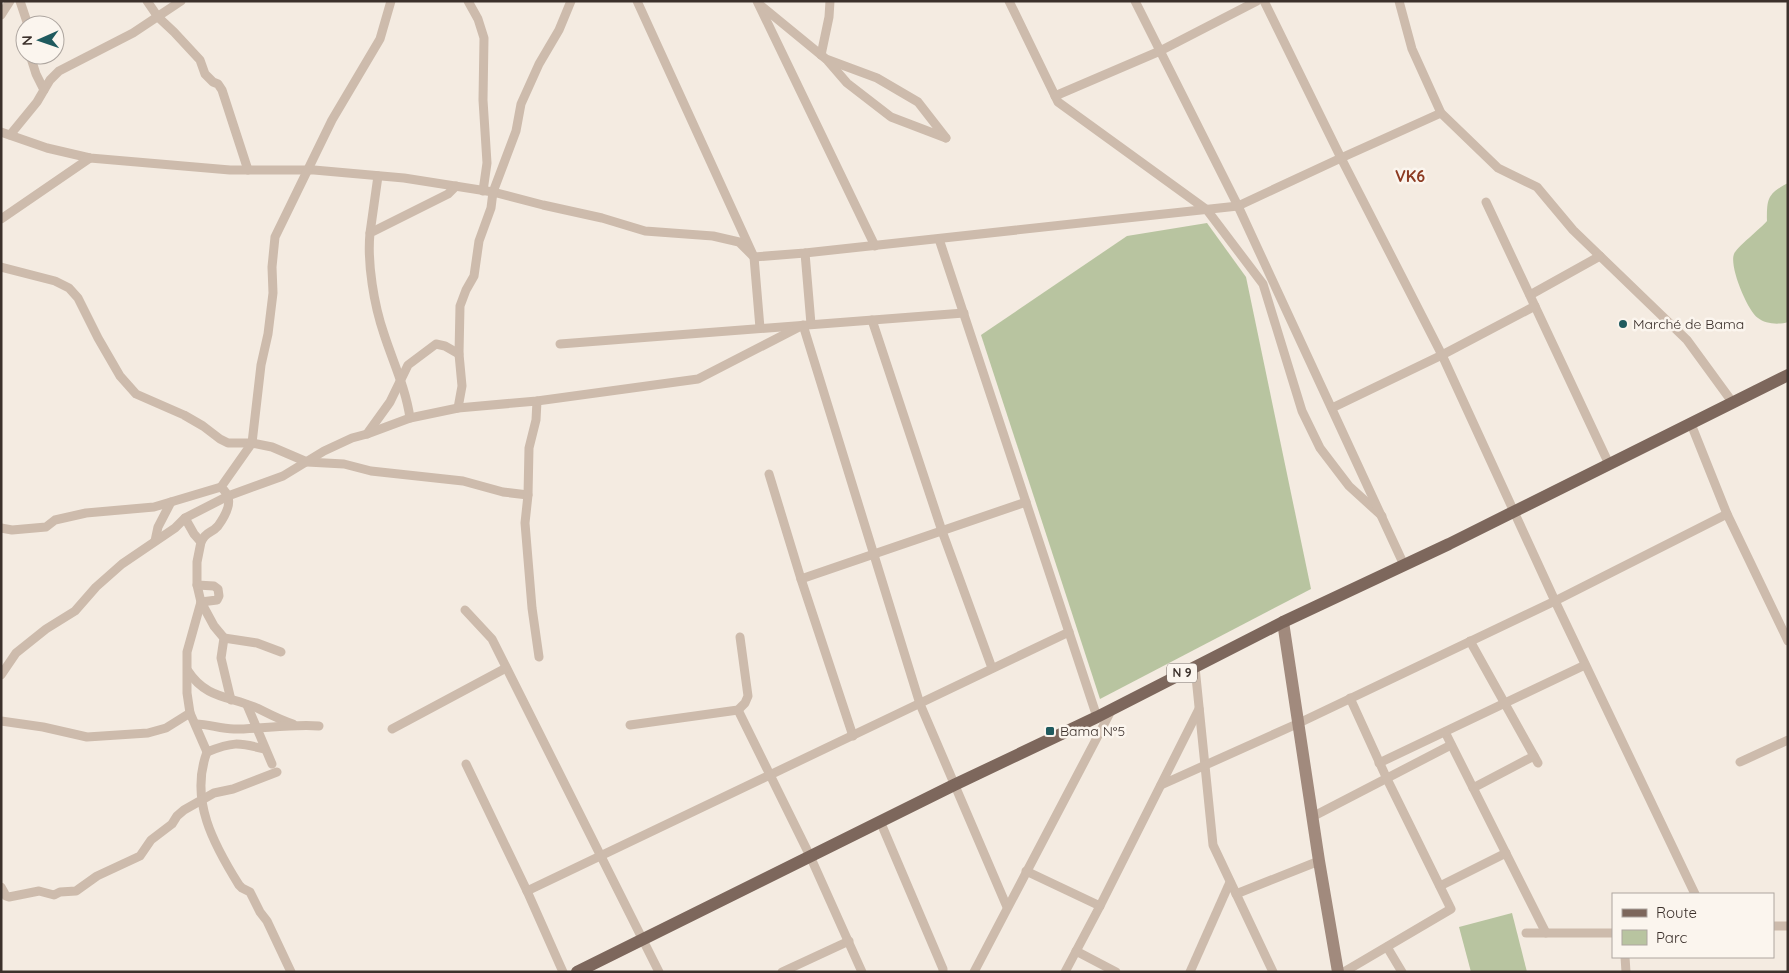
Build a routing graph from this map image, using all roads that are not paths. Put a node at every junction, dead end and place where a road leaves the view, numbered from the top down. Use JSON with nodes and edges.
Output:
{"nodes":[{"id":1,"x":10,"y":1,"type":"edge"},
{"id":2,"x":20,"y":1,"type":"edge"},
{"id":3,"x":146,"y":1,"type":"edge"},
{"id":4,"x":181,"y":1,"type":"edge"},
{"id":5,"x":391,"y":1,"type":"edge"},
{"id":6,"x":468,"y":1,"type":"edge"},
{"id":7,"x":571,"y":1,"type":"edge"},
{"id":8,"x":637,"y":1,"type":"edge"},
{"id":9,"x":830,"y":1,"type":"edge"},
{"id":10,"x":1009,"y":1,"type":"edge"},
{"id":11,"x":1135,"y":1,"type":"edge"},
{"id":12,"x":1257,"y":1,"type":"edge"},
{"id":13,"x":1264,"y":1,"type":"edge"},
{"id":14,"x":1399,"y":1,"type":"edge"},
{"id":15,"x":757,"y":2,"type":"edge"},
{"id":16,"x":1,"y":15,"type":"edge"},
{"id":17,"x":25,"y":15,"type":"edge"},
{"id":18,"x":158,"y":17,"type":"junction"},
{"id":19,"x":1160,"y":51,"type":"junction"},
{"id":20,"x":824,"y":57,"type":"junction"},
{"id":21,"x":33,"y":65,"type":"edge"},
{"id":22,"x":44,"y":90,"type":"junction"},
{"id":23,"x":1055,"y":96,"type":"junction"},
{"id":24,"x":1441,"y":113,"type":"junction"},
{"id":25,"x":6,"y":134,"type":"edge"},
{"id":26,"x":90,"y":158,"type":"junction"},
{"id":27,"x":1341,"y":158,"type":"junction"},
{"id":28,"x":248,"y":170,"type":"junction"},
{"id":29,"x":307,"y":170,"type":"junction"},
{"id":30,"x":378,"y":176,"type":"junction"},
{"id":31,"x":456,"y":186,"type":"junction"},
{"id":32,"x":483,"y":191,"type":"junction"},
{"id":33,"x":493,"y":192,"type":"junction"},
{"id":34,"x":1486,"y":202,"type":"dead end"},
{"id":35,"x":1238,"y":206,"type":"junction"},
{"id":36,"x":1206,"y":210,"type":"junction"},
{"id":37,"x":1,"y":219,"type":"edge"},
{"id":38,"x":370,"y":233,"type":"junction"},
{"id":39,"x":939,"y":239,"type":"junction"},
{"id":40,"x":874,"y":246,"type":"junction"},
{"id":41,"x":805,"y":253,"type":"junction"},
{"id":42,"x":1600,"y":256,"type":"junction"},
{"id":43,"x":754,"y":257,"type":"junction"},
{"id":44,"x":1,"y":267,"type":"edge"},
{"id":45,"x":1530,"y":295,"type":"junction"},
{"id":46,"x":1535,"y":306,"type":"junction"},
{"id":47,"x":964,"y":313,"type":"junction"},
{"id":48,"x":872,"y":320,"type":"junction"},
{"id":49,"x":807,"y":325,"type":"junction"},
{"id":50,"x":760,"y":328,"type":"junction"},
{"id":51,"x":560,"y":344,"type":"dead end"},
{"id":52,"x":459,"y":354,"type":"junction"},
{"id":53,"x":1442,"y":354,"type":"junction"},
{"id":54,"x":1788,"y":375,"type":"edge"},
{"id":55,"x":400,"y":379,"type":"junction"},
{"id":56,"x":537,"y":401,"type":"junction"},
{"id":57,"x":1733,"y":403,"type":"junction"},
{"id":58,"x":458,"y":408,"type":"junction"},
{"id":59,"x":1332,"y":408,"type":"junction"},
{"id":60,"x":410,"y":418,"type":"junction"},
{"id":61,"x":1691,"y":424,"type":"junction"},
{"id":62,"x":367,"y":434,"type":"junction"},
{"id":63,"x":252,"y":443,"type":"junction"},
{"id":64,"x":308,"y":462,"type":"junction"},
{"id":65,"x":1608,"y":464,"type":"junction"},
{"id":66,"x":769,"y":474,"type":"dead end"},
{"id":67,"x":221,"y":487,"type":"junction"},
{"id":68,"x":528,"y":495,"type":"junction"},
{"id":69,"x":228,"y":496,"type":"junction"},
{"id":70,"x":171,"y":502,"type":"junction"},
{"id":71,"x":1026,"y":502,"type":"junction"},
{"id":72,"x":1513,"y":512,"type":"junction"},
{"id":73,"x":1727,"y":514,"type":"junction"},
{"id":74,"x":1382,"y":516,"type":"junction"},
{"id":75,"x":185,"y":518,"type":"junction"},
{"id":76,"x":1,"y":528,"type":"edge"},
{"id":77,"x":942,"y":531,"type":"junction"},
{"id":78,"x":155,"y":541,"type":"junction"},
{"id":79,"x":201,"y":542,"type":"junction"},
{"id":80,"x":874,"y":554,"type":"junction"},
{"id":81,"x":1404,"y":565,"type":"junction"},
{"id":82,"x":801,"y":579,"type":"junction"},
{"id":83,"x":197,"y":585,"type":"junction"},
{"id":84,"x":1555,"y":601,"type":"junction"},
{"id":85,"x":201,"y":602,"type":"junction"},
{"id":86,"x":465,"y":610,"type":"dead end"},
{"id":87,"x":1284,"y":622,"type":"junction"},
{"id":88,"x":1069,"y":632,"type":"junction"},
{"id":89,"x":740,"y":637,"type":"dead end"},
{"id":90,"x":224,"y":638,"type":"junction"},
{"id":91,"x":1470,"y":641,"type":"junction"},
{"id":92,"x":1788,"y":641,"type":"edge"},
{"id":93,"x":282,"y":652,"type":"dead end"},
{"id":94,"x":539,"y":657,"type":"dead end"},
{"id":95,"x":1585,"y":665,"type":"junction"},
{"id":96,"x":1194,"y":667,"type":"junction"},
{"id":97,"x":506,"y":668,"type":"junction"},
{"id":98,"x":992,"y":668,"type":"junction"},
{"id":99,"x":188,"y":671,"type":"junction"},
{"id":100,"x":1,"y":675,"type":"edge"},
{"id":101,"x":1350,"y":698,"type":"junction"},
{"id":102,"x":231,"y":700,"type":"junction"},
{"id":103,"x":920,"y":704,"type":"junction"},
{"id":104,"x":1505,"y":704,"type":"junction"},
{"id":105,"x":247,"y":705,"type":"junction"},
{"id":106,"x":1199,"y":708,"type":"junction"},
{"id":107,"x":1112,"y":709,"type":"junction"},
{"id":108,"x":738,"y":710,"type":"junction"},
{"id":109,"x":190,"y":713,"type":"junction"},
{"id":110,"x":1097,"y":717,"type":"junction"},
{"id":111,"x":1,"y":721,"type":"edge"},
{"id":112,"x":1299,"y":723,"type":"junction"},
{"id":113,"x":196,"y":724,"type":"junction"},
{"id":114,"x":295,"y":725,"type":"junction"},
{"id":115,"x":630,"y":725,"type":"dead end"},
{"id":116,"x":319,"y":726,"type":"dead end"},
{"id":117,"x":256,"y":728,"type":"junction"},
{"id":118,"x":392,"y":729,"type":"dead end"},
{"id":119,"x":1445,"y":732,"type":"junction"},
{"id":120,"x":854,"y":736,"type":"junction"},
{"id":121,"x":1788,"y":740,"type":"edge"},
{"id":122,"x":1451,"y":745,"type":"junction"},
{"id":123,"x":264,"y":749,"type":"junction"},
{"id":124,"x":207,"y":752,"type":"junction"},
{"id":125,"x":1740,"y":762,"type":"dead end"},
{"id":126,"x":1380,"y":763,"type":"junction"},
{"id":127,"x":466,"y":764,"type":"dead end"},
{"id":128,"x":1204,"y":764,"type":"junction"},
{"id":129,"x":771,"y":775,"type":"junction"},
{"id":130,"x":1387,"y":779,"type":"junction"},
{"id":131,"x":954,"y":785,"type":"junction"},
{"id":132,"x":1161,"y":785,"type":"junction"},
{"id":133,"x":1473,"y":788,"type":"junction"},
{"id":134,"x":201,"y":801,"type":"junction"},
{"id":135,"x":1312,"y":817,"type":"junction"},
{"id":136,"x":880,"y":821,"type":"junction"},
{"id":137,"x":1506,"y":853,"type":"junction"},
{"id":138,"x":601,"y":856,"type":"junction"},
{"id":139,"x":810,"y":856,"type":"junction"},
{"id":140,"x":1318,"y":861,"type":"junction"},
{"id":141,"x":1026,"y":871,"type":"junction"},
{"id":142,"x":1230,"y":882,"type":"junction"},
{"id":143,"x":1440,"y":886,"type":"junction"},
{"id":144,"x":1,"y":887,"type":"edge"},
{"id":145,"x":527,"y":891,"type":"junction"},
{"id":146,"x":1695,"y":893,"type":"edge"},
{"id":147,"x":1236,"y":894,"type":"junction"},
{"id":148,"x":1100,"y":906,"type":"junction"},
{"id":149,"x":1007,"y":907,"type":"junction"},
{"id":150,"x":1774,"y":926,"type":"edge"},
{"id":151,"x":1788,"y":926,"type":"edge"},
{"id":152,"x":1526,"y":933,"type":"dead end"},
{"id":153,"x":1546,"y":933,"type":"junction"},
{"id":154,"x":1612,"y":933,"type":"edge"},
{"id":155,"x":642,"y":938,"type":"junction"},
{"id":156,"x":849,"y":941,"type":"junction"},
{"id":157,"x":1387,"y":947,"type":"junction"},
{"id":158,"x":1076,"y":951,"type":"junction"},
{"id":159,"x":1626,"y":958,"type":"edge"},
{"id":160,"x":292,"y":972,"type":"edge"},
{"id":161,"x":563,"y":972,"type":"edge"},
{"id":162,"x":577,"y":972,"type":"edge"},
{"id":163,"x":659,"y":972,"type":"edge"},
{"id":164,"x":782,"y":972,"type":"edge"},
{"id":165,"x":862,"y":972,"type":"edge"},
{"id":166,"x":943,"y":972,"type":"edge"},
{"id":167,"x":974,"y":972,"type":"edge"},
{"id":168,"x":1065,"y":972,"type":"edge"},
{"id":169,"x":1116,"y":972,"type":"edge"},
{"id":170,"x":1190,"y":972,"type":"edge"},
{"id":171,"x":1273,"y":972,"type":"edge"},
{"id":172,"x":1338,"y":972,"type":"edge"},
{"id":173,"x":1344,"y":972,"type":"edge"},
{"id":174,"x":1402,"y":972,"type":"edge"},
{"id":175,"x":1626,"y":972,"type":"edge"}],
"edges":[{"from":1,"to":16,"type":"street"},
{"from":2,"to":17,"type":"street"},
{"from":3,"to":18,"type":"street"},
{"from":4,"to":18,"type":"street"},
{"from":5,"to":29,"type":"street"},
{"from":6,"to":32,"type":"street"},
{"from":7,"to":33,"type":"street"},
{"from":8,"to":43,"type":"street"},
{"from":9,"to":20,"type":"street"},
{"from":10,"to":23,"type":"street"},
{"from":11,"to":19,"type":"street"},
{"from":12,"to":19,"type":"street"},
{"from":13,"to":27,"type":"street"},
{"from":14,"to":24,"type":"street"},
{"from":15,"to":20,"type":"street"},
{"from":15,"to":40,"type":"street"},
{"from":18,"to":22,"type":"street"},
{"from":18,"to":28,"type":"street"},
{"from":19,"to":23,"type":"street"},
{"from":19,"to":35,"type":"street"},
{"from":20,"to":20,"type":"street"},
{"from":21,"to":22,"type":"street"},
{"from":22,"to":25,"type":"street"},
{"from":23,"to":36,"type":"street"},
{"from":24,"to":27,"type":"street"},
{"from":24,"to":42,"type":"street"},
{"from":25,"to":26,"type":"street"},
{"from":26,"to":28,"type":"street"},
{"from":26,"to":37,"type":"street"},
{"from":27,"to":35,"type":"street"},
{"from":27,"to":53,"type":"street"},
{"from":28,"to":29,"type":"street"},
{"from":29,"to":30,"type":"street"},
{"from":29,"to":63,"type":"street"},
{"from":30,"to":31,"type":"street"},
{"from":30,"to":38,"type":"street"},
{"from":31,"to":32,"type":"street"},
{"from":31,"to":38,"type":"street"},
{"from":32,"to":33,"type":"street"},
{"from":33,"to":43,"type":"street"},
{"from":33,"to":52,"type":"street"},
{"from":34,"to":45,"type":"street"},
{"from":35,"to":36,"type":"street"},
{"from":35,"to":59,"type":"street"},
{"from":36,"to":39,"type":"street"},
{"from":36,"to":74,"type":"street"},
{"from":38,"to":55,"type":"street"},
{"from":39,"to":40,"type":"street"},
{"from":39,"to":47,"type":"street"},
{"from":40,"to":41,"type":"street"},
{"from":41,"to":43,"type":"street"},
{"from":41,"to":49,"type":"street"},
{"from":42,"to":45,"type":"street"},
{"from":42,"to":57,"type":"street"},
{"from":43,"to":50,"type":"street"},
{"from":44,"to":63,"type":"street"},
{"from":45,"to":46,"type":"street"},
{"from":46,"to":53,"type":"street"},
{"from":46,"to":65,"type":"street"},
{"from":47,"to":48,"type":"street"},
{"from":47,"to":71,"type":"street"},
{"from":48,"to":49,"type":"street"},
{"from":48,"to":77,"type":"street"},
{"from":49,"to":50,"type":"street"},
{"from":49,"to":56,"type":"street"},
{"from":49,"to":80,"type":"street"},
{"from":50,"to":51,"type":"street"},
{"from":52,"to":55,"type":"street"},
{"from":52,"to":58,"type":"street"},
{"from":53,"to":59,"type":"street"},
{"from":53,"to":72,"type":"street"},
{"from":54,"to":57,"type":"main road","number":"N 9"},
{"from":55,"to":60,"type":"street"},
{"from":55,"to":62,"type":"street"},
{"from":56,"to":58,"type":"street"},
{"from":56,"to":68,"type":"street"},
{"from":57,"to":61,"type":"main road","number":"N 9"},
{"from":58,"to":60,"type":"street"},
{"from":59,"to":74,"type":"street"},
{"from":60,"to":62,"type":"street"},
{"from":61,"to":65,"type":"main road","number":"N 9"},
{"from":61,"to":73,"type":"street"},
{"from":62,"to":64,"type":"street"},
{"from":63,"to":64,"type":"street"},
{"from":63,"to":67,"type":"street"},
{"from":64,"to":68,"type":"street"},
{"from":64,"to":69,"type":"street"},
{"from":65,"to":72,"type":"main road","number":"N 9"},
{"from":66,"to":82,"type":"street"},
{"from":67,"to":69,"type":"street"},
{"from":67,"to":70,"type":"street"},
{"from":68,"to":94,"type":"street"},
{"from":69,"to":75,"type":"street"},
{"from":69,"to":79,"type":"street"},
{"from":70,"to":76,"type":"street"},
{"from":70,"to":78,"type":"street"},
{"from":71,"to":77,"type":"street"},
{"from":71,"to":88,"type":"street"},
{"from":72,"to":81,"type":"main road","number":"N 9"},
{"from":72,"to":84,"type":"street"},
{"from":73,"to":84,"type":"street"},
{"from":73,"to":92,"type":"street"},
{"from":74,"to":81,"type":"street"},
{"from":75,"to":78,"type":"street"},
{"from":75,"to":79,"type":"street"},
{"from":77,"to":80,"type":"street"},
{"from":77,"to":98,"type":"street"},
{"from":78,"to":100,"type":"street"},
{"from":79,"to":83,"type":"street"},
{"from":80,"to":82,"type":"street"},
{"from":80,"to":103,"type":"street"},
{"from":81,"to":87,"type":"main road","number":"N 9"},
{"from":82,"to":120,"type":"street"},
{"from":83,"to":85,"type":"street"},
{"from":83,"to":85,"type":"street"},
{"from":84,"to":91,"type":"street"},
{"from":84,"to":95,"type":"street"},
{"from":85,"to":90,"type":"street"},
{"from":85,"to":99,"type":"street"},
{"from":86,"to":97,"type":"street"},
{"from":87,"to":96,"type":"main road","number":"N 9"},
{"from":87,"to":112,"type":"street"},
{"from":88,"to":98,"type":"street"},
{"from":88,"to":110,"type":"street"},
{"from":89,"to":108,"type":"street"},
{"from":90,"to":93,"type":"street"},
{"from":90,"to":102,"type":"street"},
{"from":91,"to":101,"type":"street"},
{"from":91,"to":104,"type":"street"},
{"from":95,"to":104,"type":"street"},
{"from":95,"to":146,"type":"street"},
{"from":96,"to":106,"type":"street"},
{"from":96,"to":107,"type":"main road","number":"N 9"},
{"from":97,"to":118,"type":"street"},
{"from":97,"to":138,"type":"street"},
{"from":98,"to":103,"type":"street"},
{"from":99,"to":102,"type":"street"},
{"from":99,"to":109,"type":"street"},
{"from":101,"to":112,"type":"street"},
{"from":101,"to":126,"type":"street"},
{"from":102,"to":105,"type":"street"},
{"from":103,"to":120,"type":"street"},
{"from":103,"to":131,"type":"street"},
{"from":104,"to":119,"type":"street"},
{"from":104,"to":133,"type":"street"},
{"from":105,"to":114,"type":"street"},
{"from":105,"to":117,"type":"street"},
{"from":106,"to":128,"type":"street"},
{"from":106,"to":132,"type":"street"},
{"from":107,"to":110,"type":"main road","number":"N 9"},
{"from":107,"to":141,"type":"street"},
{"from":108,"to":115,"type":"street"},
{"from":108,"to":129,"type":"street"},
{"from":109,"to":111,"type":"street"},
{"from":109,"to":113,"type":"street"},
{"from":110,"to":131,"type":"main road","number":"N 9"},
{"from":112,"to":128,"type":"street"},
{"from":112,"to":135,"type":"street"},
{"from":113,"to":117,"type":"street"},
{"from":113,"to":124,"type":"street"},
{"from":114,"to":116,"type":"street"},
{"from":114,"to":117,"type":"street"},
{"from":117,"to":123,"type":"street"},
{"from":119,"to":122,"type":"street"},
{"from":119,"to":126,"type":"street"},
{"from":120,"to":129,"type":"street"},
{"from":121,"to":125,"type":"street"},
{"from":122,"to":130,"type":"street"},
{"from":122,"to":133,"type":"street"},
{"from":123,"to":124,"type":"street"},
{"from":123,"to":134,"type":"street"},
{"from":124,"to":134,"type":"street"},
{"from":126,"to":130,"type":"street"},
{"from":127,"to":145,"type":"street"},
{"from":128,"to":132,"type":"street"},
{"from":128,"to":142,"type":"street"},
{"from":129,"to":138,"type":"street"},
{"from":129,"to":139,"type":"street"},
{"from":130,"to":135,"type":"street"},
{"from":130,"to":143,"type":"street"},
{"from":131,"to":136,"type":"main road","number":"N 9"},
{"from":131,"to":149,"type":"street"},
{"from":132,"to":148,"type":"street"},
{"from":133,"to":137,"type":"street"},
{"from":134,"to":144,"type":"street"},
{"from":134,"to":160,"type":"street"},
{"from":135,"to":140,"type":"street"},
{"from":136,"to":139,"type":"main road","number":"N 9"},
{"from":136,"to":166,"type":"street"},
{"from":137,"to":143,"type":"street"},
{"from":137,"to":153,"type":"street"},
{"from":138,"to":145,"type":"street"},
{"from":138,"to":155,"type":"street"},
{"from":139,"to":155,"type":"main road","number":"N 9"},
{"from":139,"to":156,"type":"street"},
{"from":140,"to":147,"type":"street"},
{"from":140,"to":172,"type":"street"},
{"from":141,"to":148,"type":"street"},
{"from":141,"to":149,"type":"street"},
{"from":142,"to":147,"type":"street"},
{"from":142,"to":170,"type":"street"},
{"from":143,"to":157,"type":"street"},
{"from":145,"to":161,"type":"street"},
{"from":147,"to":171,"type":"street"},
{"from":148,"to":158,"type":"street"},
{"from":149,"to":167,"type":"street"},
{"from":150,"to":151,"type":"street"},
{"from":152,"to":153,"type":"street"},
{"from":153,"to":154,"type":"street"},
{"from":155,"to":162,"type":"main road","number":"N 9"},
{"from":155,"to":163,"type":"street"},
{"from":156,"to":164,"type":"street"},
{"from":156,"to":165,"type":"street"},
{"from":157,"to":173,"type":"street"},
{"from":157,"to":174,"type":"street"},
{"from":158,"to":168,"type":"street"},
{"from":158,"to":169,"type":"street"},
{"from":159,"to":175,"type":"street"}]}
